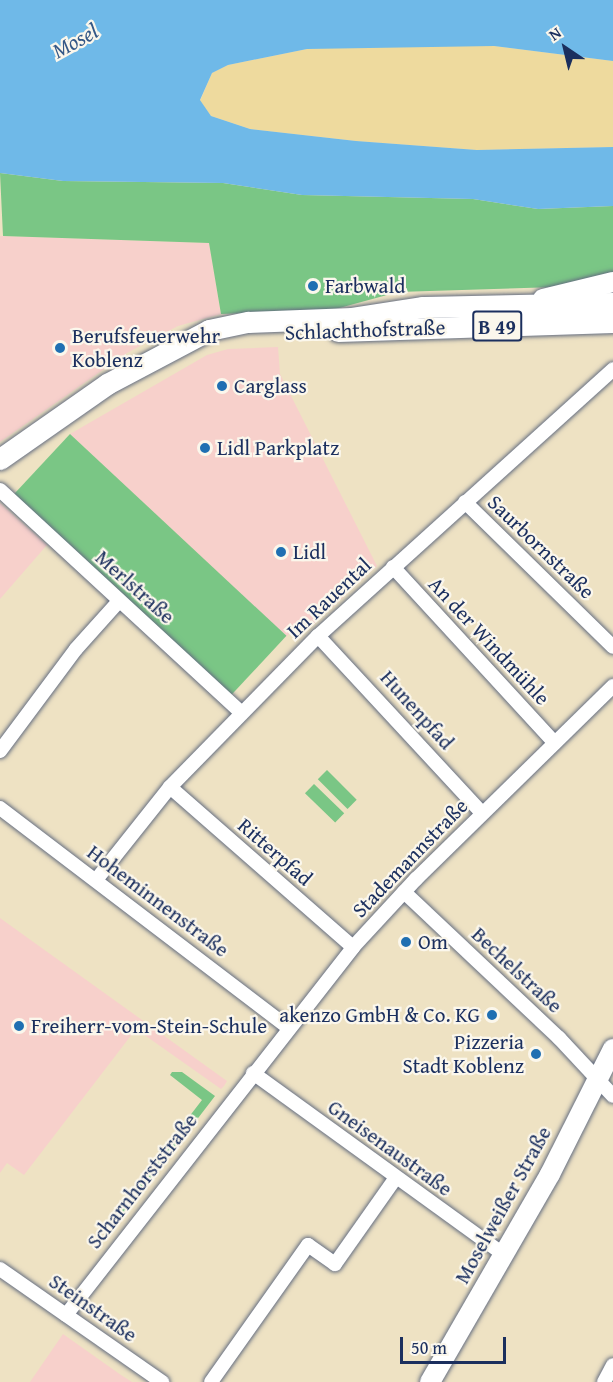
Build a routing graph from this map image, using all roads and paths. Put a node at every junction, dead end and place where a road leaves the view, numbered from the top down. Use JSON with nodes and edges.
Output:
{"nodes":[{"id":1,"x":613,"y":282,"type":"edge"},
{"id":2,"x":521,"y":303,"type":"junction"},
{"id":3,"x":613,"y":303,"type":"edge"},
{"id":4,"x":613,"y":322,"type":"edge"},
{"id":5,"x":225,"y":328,"type":"junction"},
{"id":6,"x":612,"y":370,"type":"edge"},
{"id":7,"x":0,"y":459,"type":"edge"},
{"id":8,"x":0,"y":490,"type":"edge"},
{"id":9,"x":465,"y":502,"type":"junction"},
{"id":10,"x":393,"y":567,"type":"junction"},
{"id":11,"x":119,"y":601,"type":"junction"},
{"id":12,"x":318,"y":636,"type":"junction"},
{"id":13,"x":613,"y":647,"type":"edge"},
{"id":14,"x":613,"y":686,"type":"edge"},
{"id":15,"x":242,"y":713,"type":"junction"},
{"id":16,"x":555,"y":743,"type":"junction"},
{"id":17,"x":0,"y":751,"type":"edge"},
{"id":18,"x":170,"y":788,"type":"junction"},
{"id":19,"x":0,"y":808,"type":"edge"},
{"id":20,"x":482,"y":813,"type":"junction"},
{"id":21,"x":96,"y":880,"type":"junction"},
{"id":22,"x":404,"y":892,"type":"junction"},
{"id":23,"x":353,"y":947,"type":"junction"},
{"id":24,"x":290,"y":1028,"type":"junction"},
{"id":25,"x":613,"y":1049,"type":"edge"},
{"id":26,"x":253,"y":1073,"type":"junction"},
{"id":27,"x":599,"y":1081,"type":"junction"},
{"id":28,"x":613,"y":1096,"type":"edge"},
{"id":29,"x":395,"y":1179,"type":"junction"},
{"id":30,"x":504,"y":1255,"type":"junction"},
{"id":31,"x":0,"y":1269,"type":"edge"},
{"id":32,"x":66,"y":1315,"type":"junction"},
{"id":33,"x":162,"y":1382,"type":"edge"},
{"id":34,"x":211,"y":1382,"type":"edge"},
{"id":35,"x":430,"y":1382,"type":"edge"}],
"edges":[{"from":1,"to":2,"type":"street"},
{"from":2,"to":3,"type":"main road","name":"Schlachthofstraße","number":"B 49"},
{"from":2,"to":5,"type":"main road","name":"Schlachthofstraße","number":"B 49"},
{"from":4,"to":5,"type":"main road","name":"Schlachthofstraße","number":"B 49"},
{"from":5,"to":7,"type":"main road","name":"Schlachthofstraße","number":"B 49"},
{"from":6,"to":9,"type":"street","name":"Im Rauental"},
{"from":8,"to":11,"type":"street","name":"Merlstraße"},
{"from":9,"to":10,"type":"street","name":"Im Rauental"},
{"from":9,"to":13,"type":"street","name":"Saurbornstraße"},
{"from":10,"to":12,"type":"street","name":"Im Rauental"},
{"from":10,"to":16,"type":"street","name":"An der Windmühle"},
{"from":11,"to":15,"type":"street","name":"Merlstraße"},
{"from":11,"to":17,"type":"street"},
{"from":12,"to":15,"type":"street","name":"Im Rauental"},
{"from":12,"to":20,"type":"street","name":"Hunenpfad"},
{"from":14,"to":16,"type":"street","name":"Stademannstraße"},
{"from":15,"to":18,"type":"street","name":"Im Rauental"},
{"from":16,"to":20,"type":"street","name":"Stademannstraße"},
{"from":18,"to":21,"type":"street","name":"Im Rauental"},
{"from":18,"to":23,"type":"street","name":"Ritterpfad"},
{"from":19,"to":21,"type":"street","name":"Hoheminnenstraße"},
{"from":20,"to":22,"type":"street","name":"Stademannstraße"},
{"from":21,"to":24,"type":"street","name":"Hoheminnenstraße"},
{"from":22,"to":23,"type":"street","name":"Stademannstraße"},
{"from":22,"to":27,"type":"street","name":"Bechelstraße"},
{"from":23,"to":24,"type":"street","name":"Stademannstraße"},
{"from":24,"to":26,"type":"street","name":"Stademannstraße"},
{"from":25,"to":27,"type":"street","name":"Moselweißer Straße"},
{"from":26,"to":29,"type":"street","name":"Gneisenaustraße"},
{"from":26,"to":32,"type":"street","name":"Scharnhorststraße"},
{"from":27,"to":28,"type":"street","name":"Bechelstraße"},
{"from":27,"to":30,"type":"street","name":"Moselweißer Straße"},
{"from":29,"to":30,"type":"street","name":"Gneisenaustraße"},
{"from":29,"to":34,"type":"street"},
{"from":30,"to":35,"type":"street","name":"Moselweißer Straße"},
{"from":31,"to":32,"type":"street","name":"Steinstraße"},
{"from":32,"to":33,"type":"street","name":"Steinstraße"}]}
